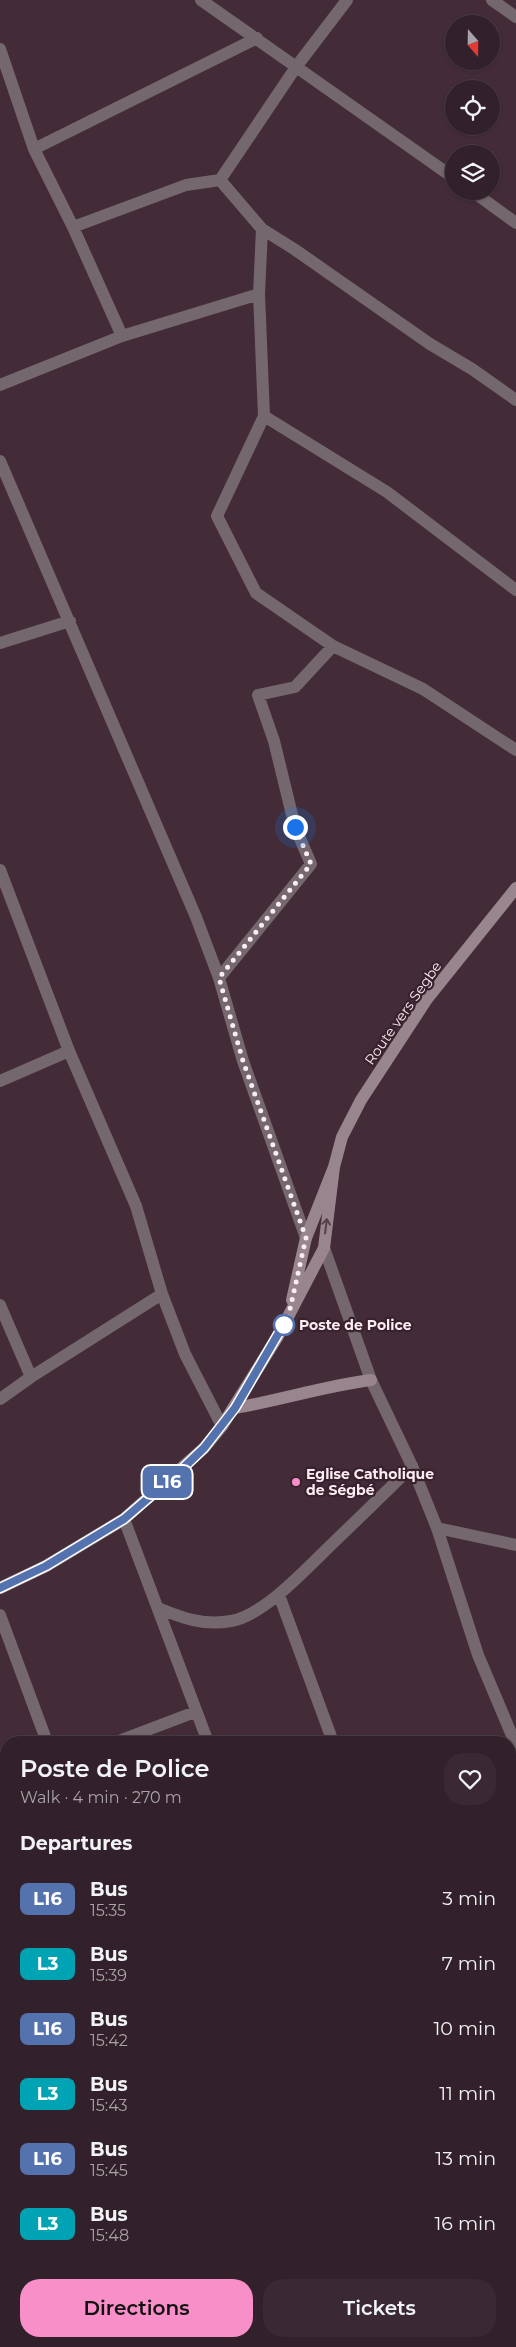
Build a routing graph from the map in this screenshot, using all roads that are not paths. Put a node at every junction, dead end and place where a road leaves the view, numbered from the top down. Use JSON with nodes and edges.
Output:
{"nodes":[{"id":1,"x":201,"y":0,"type":"edge"},
{"id":2,"x":347,"y":0,"type":"edge"},
{"id":3,"x":492,"y":0,"type":"edge"},
{"id":4,"x":516,"y":17,"type":"edge"},
{"id":5,"x":257,"y":38,"type":"junction"},
{"id":6,"x":0,"y":49,"type":"edge"},
{"id":7,"x":296,"y":67,"type":"junction"},
{"id":8,"x":34,"y":149,"type":"junction"},
{"id":9,"x":445,"y":172,"type":"edge"},
{"id":10,"x":220,"y":180,"type":"junction"},
{"id":11,"x":484,"y":200,"type":"edge"},
{"id":12,"x":516,"y":223,"type":"edge"},
{"id":13,"x":74,"y":227,"type":"junction"},
{"id":14,"x":262,"y":229,"type":"junction"},
{"id":15,"x":259,"y":294,"type":"junction"},
{"id":16,"x":122,"y":336,"type":"junction"},
{"id":17,"x":0,"y":385,"type":"edge"},
{"id":18,"x":516,"y":400,"type":"edge"},
{"id":19,"x":264,"y":416,"type":"junction"},
{"id":20,"x":0,"y":461,"type":"edge"},
{"id":21,"x":516,"y":590,"type":"edge"},
{"id":22,"x":70,"y":621,"type":"junction"},
{"id":23,"x":0,"y":643,"type":"edge"},
{"id":24,"x":333,"y":646,"type":"junction"},
{"id":25,"x":516,"y":750,"type":"edge"},
{"id":26,"x":0,"y":870,"type":"edge"},
{"id":27,"x":516,"y":888,"type":"edge"},
{"id":28,"x":219,"y":978,"type":"junction"},
{"id":29,"x":69,"y":1051,"type":"junction"},
{"id":30,"x":0,"y":1081,"type":"edge"},
{"id":31,"x":334,"y":1167,"type":"junction"},
{"id":32,"x":306,"y":1238,"type":"junction"},
{"id":33,"x":324,"y":1248,"type":"junction"},
{"id":34,"x":162,"y":1294,"type":"junction"},
{"id":35,"x":0,"y":1305,"type":"edge"},
{"id":36,"x":288,"y":1318,"type":"junction"},
{"id":37,"x":31,"y":1377,"type":"junction"},
{"id":38,"x":371,"y":1380,"type":"junction"},
{"id":39,"x":0,"y":1399,"type":"edge"},
{"id":40,"x":235,"y":1408,"type":"junction"},
{"id":41,"x":222,"y":1426,"type":"junction"},
{"id":42,"x":412,"y":1466,"type":"junction"},
{"id":43,"x":124,"y":1519,"type":"junction"},
{"id":44,"x":437,"y":1528,"type":"junction"},
{"id":45,"x":516,"y":1545,"type":"edge"},
{"id":46,"x":0,"y":1588,"type":"edge"},
{"id":47,"x":279,"y":1595,"type":"junction"},
{"id":48,"x":158,"y":1608,"type":"junction"},
{"id":49,"x":0,"y":1615,"type":"edge"},
{"id":50,"x":195,"y":1712,"type":"junction"},
{"id":51,"x":45,"y":1736,"type":"edge"},
{"id":52,"x":132,"y":1736,"type":"edge"},
{"id":53,"x":205,"y":1736,"type":"edge"},
{"id":54,"x":331,"y":1736,"type":"edge"},
{"id":55,"x":512,"y":1736,"type":"edge"}],
"edges":[{"from":1,"to":5,"type":"street"},
{"from":2,"to":7,"type":"street"},
{"from":3,"to":4,"type":"street"},
{"from":5,"to":7,"type":"street"},
{"from":5,"to":8,"type":"street"},
{"from":6,"to":8,"type":"street"},
{"from":7,"to":9,"type":"street"},
{"from":7,"to":10,"type":"street"},
{"from":8,"to":13,"type":"street"},
{"from":10,"to":13,"type":"street"},
{"from":10,"to":14,"type":"street"},
{"from":11,"to":12,"type":"street"},
{"from":13,"to":16,"type":"street"},
{"from":14,"to":15,"type":"street"},
{"from":14,"to":18,"type":"street"},
{"from":15,"to":16,"type":"street"},
{"from":15,"to":19,"type":"street"},
{"from":16,"to":17,"type":"street"},
{"from":19,"to":21,"type":"street"},
{"from":19,"to":24,"type":"street"},
{"from":20,"to":22,"type":"street"},
{"from":22,"to":23,"type":"street"},
{"from":22,"to":28,"type":"street"},
{"from":24,"to":25,"type":"street"},
{"from":24,"to":28,"type":"street"},
{"from":26,"to":29,"type":"street"},
{"from":27,"to":31,"type":"main road","name":"Route vers Segbe"},
{"from":28,"to":32,"type":"street"},
{"from":29,"to":30,"type":"street"},
{"from":29,"to":34,"type":"street"},
{"from":31,"to":32,"type":"main road","name":"Route vers Segbe"},
{"from":33,"to":31,"type":"main road","name":"Route vers Segbe","one_way":true},
{"from":32,"to":36,"type":"main road","name":"Route vers Segbe"},
{"from":33,"to":36,"type":"main road","name":"Route vers Segbe"},
{"from":33,"to":38,"type":"street"},
{"from":34,"to":37,"type":"street"},
{"from":34,"to":41,"type":"street"},
{"from":35,"to":37,"type":"street"},
{"from":36,"to":40,"type":"main road","name":"Route vers Segbe"},
{"from":37,"to":39,"type":"street"},
{"from":38,"to":40,"type":"main road"},
{"from":38,"to":42,"type":"street"},
{"from":40,"to":41,"type":"main road","name":"Route vers Segbe"},
{"from":41,"to":43,"type":"main road","name":"Route vers Segbe"},
{"from":42,"to":44,"type":"street"},
{"from":42,"to":47,"type":"street"},
{"from":43,"to":46,"type":"main road","name":"Route vers Segbe"},
{"from":43,"to":48,"type":"street"},
{"from":44,"to":45,"type":"street"},
{"from":44,"to":55,"type":"street"},
{"from":47,"to":48,"type":"street"},
{"from":47,"to":54,"type":"street"},
{"from":48,"to":50,"type":"street"},
{"from":49,"to":51,"type":"street"},
{"from":50,"to":52,"type":"street"},
{"from":50,"to":53,"type":"street"}]}
